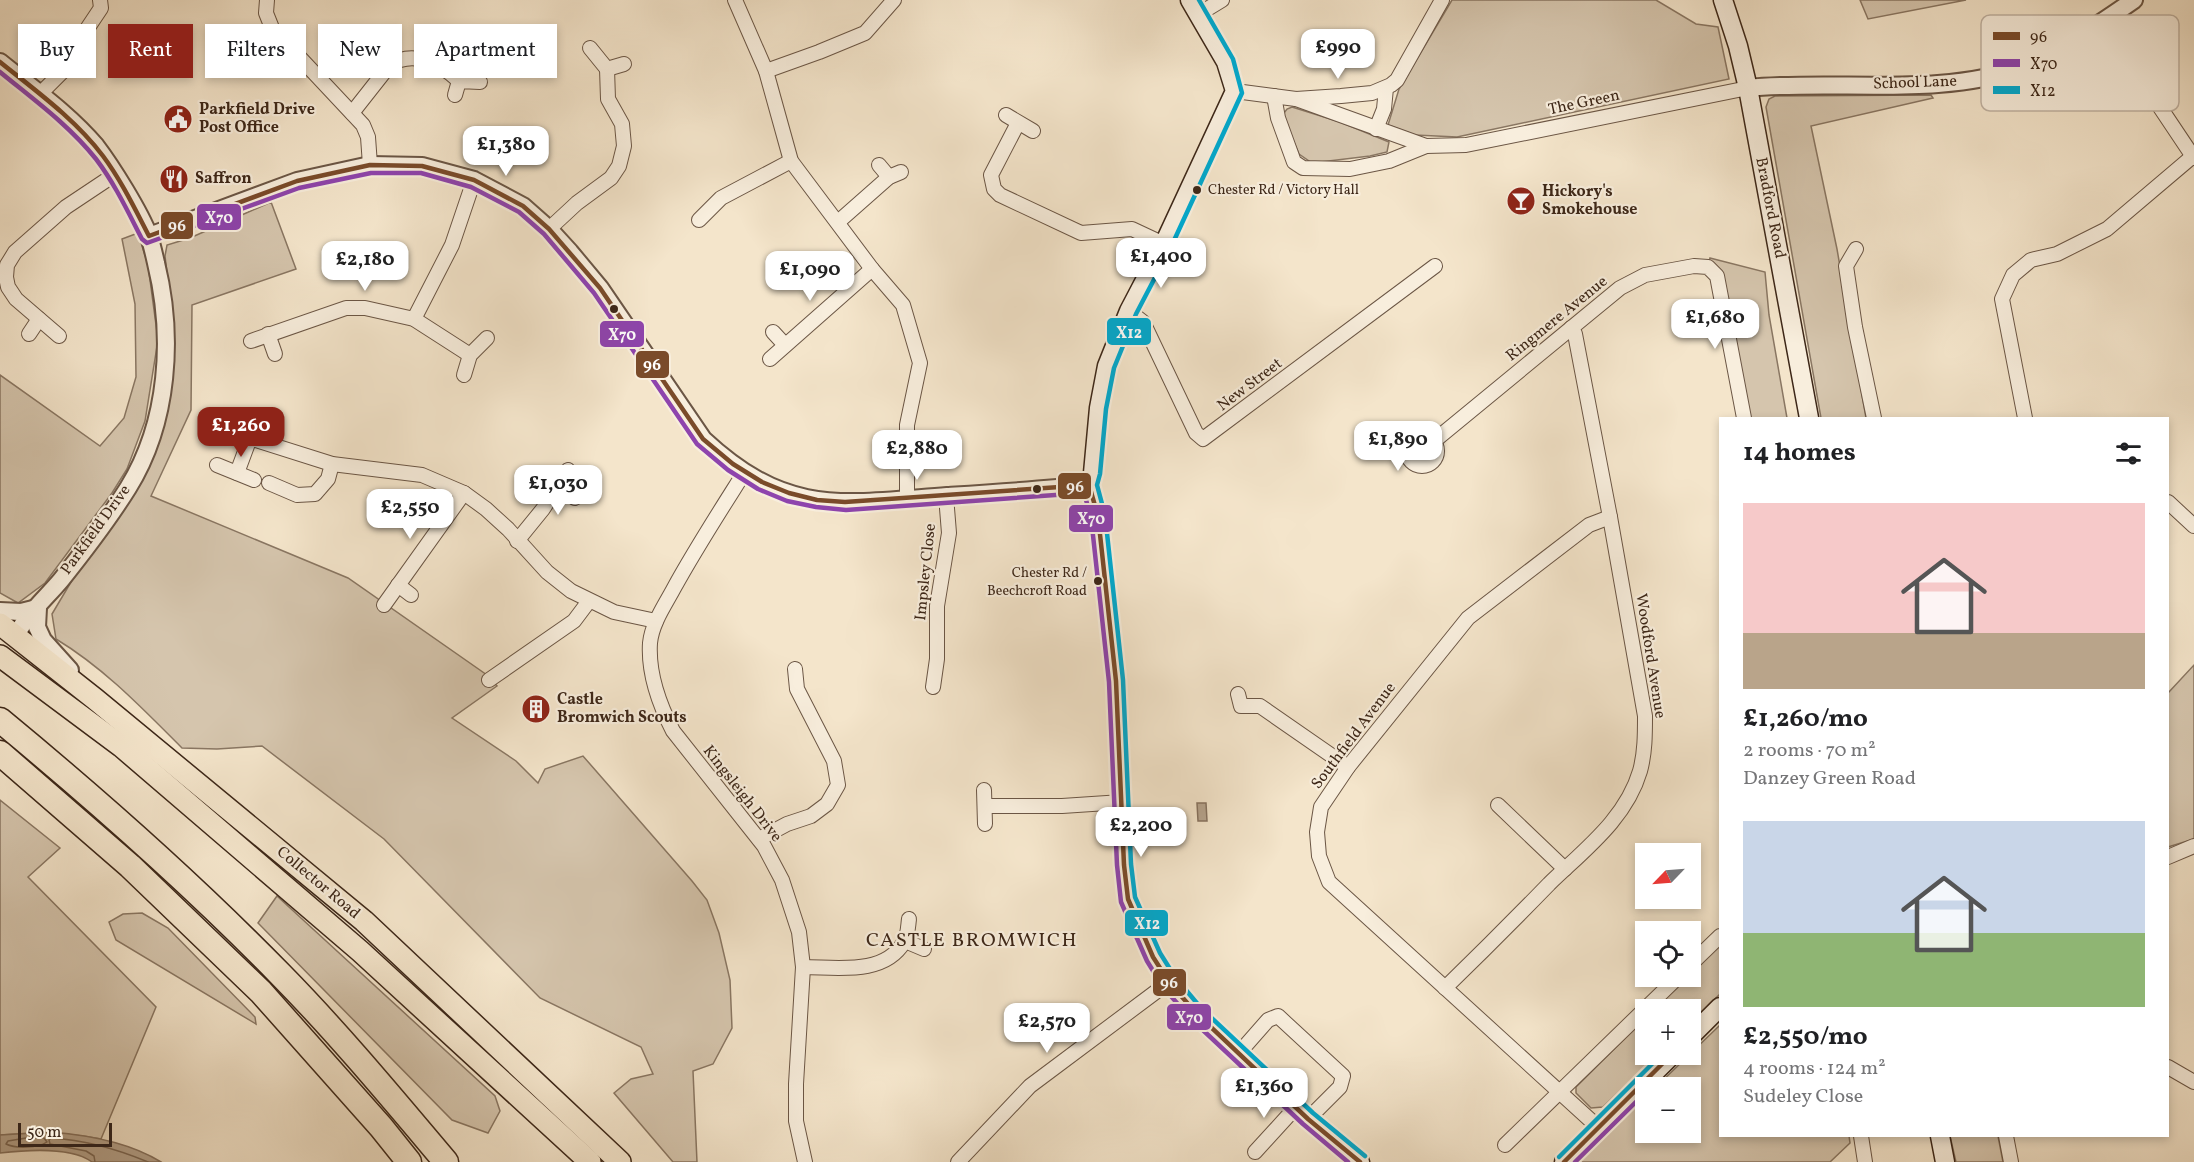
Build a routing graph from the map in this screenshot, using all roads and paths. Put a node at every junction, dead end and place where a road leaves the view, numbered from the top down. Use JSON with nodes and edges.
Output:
{"nodes":[{"id":1,"x":100,"y":0,"type":"edge"},
{"id":2,"x":267,"y":0,"type":"edge"},
{"id":3,"x":735,"y":0,"type":"edge"},
{"id":4,"x":894,"y":0,"type":"edge"},
{"id":5,"x":1222,"y":0,"type":"edge"},
{"id":6,"x":1443,"y":0,"type":"edge"},
{"id":7,"x":1723,"y":0,"type":"edge"},
{"id":8,"x":2134,"y":0,"type":"edge"},
{"id":9,"x":1194,"y":7,"type":"edge"},
{"id":10,"x":2113,"y":15,"type":"edge"},
{"id":11,"x":591,"y":48,"type":"dead end"},
{"id":12,"x":0,"y":62,"type":"edge"},
{"id":13,"x":624,"y":64,"type":"dead end"},
{"id":14,"x":607,"y":69,"type":"junction"},
{"id":15,"x":766,"y":71,"type":"junction"},
{"id":16,"x":1981,"y":79,"type":"edge"},
{"id":17,"x":480,"y":82,"type":"dead end"},
{"id":18,"x":1386,"y":88,"type":"junction"},
{"id":19,"x":1748,"y":88,"type":"junction"},
{"id":20,"x":1235,"y":91,"type":"junction"},
{"id":21,"x":40,"y":94,"type":"junction"},
{"id":22,"x":1274,"y":96,"type":"junction"},
{"id":23,"x":1296,"y":99,"type":"junction"},
{"id":24,"x":2163,"y":111,"type":"edge"},
{"id":25,"x":352,"y":113,"type":"junction"},
{"id":26,"x":1376,"y":129,"type":"junction"},
{"id":27,"x":1033,"y":131,"type":"dead end"},
{"id":28,"x":1426,"y":146,"type":"junction"},
{"id":29,"x":2194,"y":157,"type":"edge"},
{"id":30,"x":790,"y":161,"type":"junction"},
{"id":31,"x":370,"y":165,"type":"junction"},
{"id":32,"x":879,"y":165,"type":"dead end"},
{"id":33,"x":114,"y":174,"type":"junction"},
{"id":34,"x":474,"y":180,"type":"junction"},
{"id":35,"x":699,"y":220,"type":"dead end"},
{"id":36,"x":838,"y":222,"type":"junction"},
{"id":37,"x":549,"y":229,"type":"junction"},
{"id":38,"x":149,"y":236,"type":"junction"},
{"id":39,"x":1164,"y":244,"type":"junction"},
{"id":40,"x":1856,"y":249,"type":"dead end"},
{"id":41,"x":1435,"y":266,"type":"dead end"},
{"id":42,"x":872,"y":269,"type":"junction"},
{"id":43,"x":1129,"y":311,"type":"junction"},
{"id":44,"x":39,"y":319,"type":"junction"},
{"id":45,"x":414,"y":319,"type":"junction"},
{"id":46,"x":1572,"y":328,"type":"junction"},
{"id":47,"x":773,"y":332,"type":"dead end"},
{"id":48,"x":29,"y":334,"type":"dead end"},
{"id":49,"x":268,"y":334,"type":"junction"},
{"id":50,"x":59,"y":336,"type":"dead end"},
{"id":51,"x":487,"y":338,"type":"dead end"},
{"id":52,"x":251,"y":341,"type":"dead end"},
{"id":53,"x":785,"y":345,"type":"junction"},
{"id":54,"x":275,"y":354,"type":"dead end"},
{"id":55,"x":470,"y":355,"type":"junction"},
{"id":56,"x":770,"y":359,"type":"dead end"},
{"id":57,"x":464,"y":375,"type":"dead end"},
{"id":58,"x":1744,"y":417,"type":"edge"},
{"id":59,"x":1809,"y":417,"type":"edge"},
{"id":60,"x":1874,"y":417,"type":"edge"},
{"id":61,"x":2025,"y":417,"type":"edge"},
{"id":62,"x":1434,"y":441,"type":"dead end"},
{"id":63,"x":332,"y":464,"type":"junction"},
{"id":64,"x":217,"y":465,"type":"dead end"},
{"id":65,"x":568,"y":471,"type":"dead end"},
{"id":66,"x":237,"y":473,"type":"junction"},
{"id":67,"x":744,"y":473,"type":"junction"},
{"id":68,"x":254,"y":480,"type":"dead end"},
{"id":69,"x":269,"y":483,"type":"dead end"},
{"id":70,"x":1089,"y":485,"type":"junction"},
{"id":71,"x":558,"y":488,"type":"junction"},
{"id":72,"x":464,"y":493,"type":"junction"},
{"id":73,"x":946,"y":496,"type":"junction"},
{"id":74,"x":575,"y":498,"type":"dead end"},
{"id":75,"x":907,"y":499,"type":"junction"},
{"id":76,"x":2169,"y":503,"type":"edge"},
{"id":77,"x":1610,"y":517,"type":"junction"},
{"id":78,"x":2194,"y":526,"type":"edge"},
{"id":79,"x":517,"y":541,"type":"junction"},
{"id":80,"x":398,"y":585,"type":"junction"},
{"id":81,"x":411,"y":595,"type":"dead end"},
{"id":82,"x":589,"y":602,"type":"junction"},
{"id":83,"x":384,"y":605,"type":"dead end"},
{"id":84,"x":38,"y":608,"type":"junction"},
{"id":85,"x":0,"y":611,"type":"edge"},
{"id":86,"x":656,"y":621,"type":"junction"},
{"id":87,"x":8,"y":630,"type":"edge"},
{"id":88,"x":0,"y":656,"type":"edge"},
{"id":89,"x":795,"y":669,"type":"dead end"},
{"id":90,"x":489,"y":680,"type":"dead end"},
{"id":91,"x":933,"y":687,"type":"dead end"},
{"id":92,"x":1238,"y":694,"type":"dead end"},
{"id":93,"x":95,"y":699,"type":"junction"},
{"id":94,"x":0,"y":720,"type":"edge"},
{"id":95,"x":121,"y":746,"type":"junction"},
{"id":96,"x":0,"y":753,"type":"edge"},
{"id":97,"x":1348,"y":767,"type":"junction"},
{"id":98,"x":984,"y":790,"type":"dead end"},
{"id":99,"x":1122,"y":802,"type":"junction"},
{"id":100,"x":1498,"y":805,"type":"dead end"},
{"id":101,"x":985,"y":806,"type":"junction"},
{"id":102,"x":985,"y":824,"type":"dead end"},
{"id":103,"x":759,"y":839,"type":"junction"},
{"id":104,"x":2194,"y":846,"type":"edge"},
{"id":105,"x":2169,"y":857,"type":"edge"},
{"id":106,"x":1565,"y":868,"type":"junction"},
{"id":107,"x":909,"y":919,"type":"dead end"},
{"id":108,"x":1719,"y":937,"type":"edge"},
{"id":109,"x":905,"y":941,"type":"junction"},
{"id":110,"x":924,"y":949,"type":"dead end"},
{"id":111,"x":1701,"y":954,"type":"edge"},
{"id":112,"x":803,"y":967,"type":"junction"},
{"id":113,"x":1169,"y":982,"type":"junction"},
{"id":114,"x":1668,"y":987,"type":"edge"},
{"id":115,"x":1445,"y":988,"type":"junction"},
{"id":116,"x":1719,"y":1008,"type":"edge"},
{"id":117,"x":1701,"y":1026,"type":"edge"},
{"id":118,"x":1239,"y":1053,"type":"junction"},
{"id":119,"x":1662,"y":1065,"type":"edge"},
{"id":120,"x":2169,"y":1067,"type":"edge"},
{"id":121,"x":2194,"y":1082,"type":"edge"},
{"id":122,"x":1559,"y":1093,"type":"junction"},
{"id":123,"x":1302,"y":1113,"type":"junction"},
{"id":124,"x":381,"y":1127,"type":"junction"},
{"id":125,"x":1599,"y":1128,"type":"junction"},
{"id":126,"x":1861,"y":1137,"type":"edge"},
{"id":127,"x":1940,"y":1137,"type":"edge"},
{"id":128,"x":2006,"y":1137,"type":"edge"},
{"id":129,"x":1505,"y":1145,"type":"dead end"},
{"id":130,"x":1255,"y":1152,"type":"dead end"},
{"id":131,"x":405,"y":1162,"type":"edge"},
{"id":132,"x":409,"y":1162,"type":"edge"},
{"id":133,"x":446,"y":1162,"type":"edge"},
{"id":134,"x":590,"y":1162,"type":"edge"},
{"id":135,"x":620,"y":1162,"type":"edge"},
{"id":136,"x":805,"y":1162,"type":"edge"},
{"id":137,"x":958,"y":1162,"type":"edge"},
{"id":138,"x":1359,"y":1162,"type":"edge"},
{"id":139,"x":1564,"y":1162,"type":"edge"},
{"id":140,"x":1865,"y":1162,"type":"edge"},
{"id":141,"x":1945,"y":1162,"type":"edge"},
{"id":142,"x":2011,"y":1162,"type":"edge"}],
"edges":[{"from":1,"to":21,"type":"street"},
{"from":2,"to":25,"type":"street"},
{"from":3,"to":15,"type":"street"},
{"from":4,"to":15,"type":"street"},
{"from":5,"to":9,"type":"street"},
{"from":6,"to":18,"type":"street"},
{"from":7,"to":19,"type":"main road","name":"Bradford Road"},
{"from":8,"to":10,"type":"street","name":"School Lane"},
{"from":9,"to":20,"type":"main road"},
{"from":11,"to":14,"type":"street"},
{"from":12,"to":21,"type":"street","name":"Parkfield Drive"},
{"from":13,"to":14,"type":"street"},
{"from":14,"to":37,"type":"street"},
{"from":15,"to":30,"type":"street"},
{"from":16,"to":19,"type":"street","name":"School Lane"},
{"from":17,"to":25,"type":"street"},
{"from":18,"to":23,"type":"street"},
{"from":18,"to":26,"type":"street"},
{"from":19,"to":28,"type":"street","name":"The Green"},
{"from":19,"to":59,"type":"main road","name":"Bradford Road"},
{"from":20,"to":22,"type":"street"},
{"from":20,"to":39,"type":"main road"},
{"from":21,"to":33,"type":"street","name":"Parkfield Drive"},
{"from":22,"to":23,"type":"street"},
{"from":22,"to":28,"type":"street","name":"The Green"},
{"from":23,"to":26,"type":"street","name":"The Green"},
{"from":24,"to":29,"type":"street"},
{"from":25,"to":31,"type":"street"},
{"from":26,"to":28,"type":"street","name":"The Green"},
{"from":27,"to":39,"type":"street"},
{"from":29,"to":61,"type":"street"},
{"from":30,"to":35,"type":"street"},
{"from":30,"to":36,"type":"street"},
{"from":31,"to":34,"type":"street"},
{"from":31,"to":38,"type":"street"},
{"from":32,"to":36,"type":"street"},
{"from":33,"to":38,"type":"street","name":"Parkfield Drive"},
{"from":33,"to":44,"type":"street"},
{"from":34,"to":37,"type":"street"},
{"from":34,"to":45,"type":"street"},
{"from":36,"to":42,"type":"street"},
{"from":37,"to":67,"type":"street"},
{"from":38,"to":84,"type":"street","name":"Parkfield Drive"},
{"from":39,"to":43,"type":"main road"},
{"from":40,"to":60,"type":"street"},
{"from":41,"to":43,"type":"street","name":"New Street"},
{"from":42,"to":53,"type":"street"},
{"from":42,"to":75,"type":"street"},
{"from":43,"to":70,"type":"main road"},
{"from":44,"to":48,"type":"street"},
{"from":44,"to":50,"type":"street"},
{"from":45,"to":49,"type":"street"},
{"from":45,"to":55,"type":"street"},
{"from":46,"to":58,"type":"street","name":"Ringmere Avenue"},
{"from":46,"to":62,"type":"street","name":"Ringmere Avenue"},
{"from":46,"to":77,"type":"street","name":"Woodford Avenue"},
{"from":47,"to":53,"type":"street"},
{"from":49,"to":52,"type":"street"},
{"from":49,"to":54,"type":"street"},
{"from":51,"to":55,"type":"street"},
{"from":53,"to":56,"type":"street"},
{"from":55,"to":57,"type":"street"},
{"from":63,"to":66,"type":"street"},
{"from":63,"to":69,"type":"street"},
{"from":63,"to":72,"type":"street"},
{"from":64,"to":66,"type":"street"},
{"from":65,"to":71,"type":"street"},
{"from":66,"to":68,"type":"street"},
{"from":67,"to":75,"type":"street"},
{"from":67,"to":86,"type":"street","name":"Kingsleigh Drive"},
{"from":70,"to":73,"type":"street"},
{"from":70,"to":99,"type":"main road"},
{"from":71,"to":74,"type":"street"},
{"from":71,"to":79,"type":"street"},
{"from":72,"to":79,"type":"street"},
{"from":72,"to":80,"type":"street"},
{"from":73,"to":75,"type":"street"},
{"from":73,"to":91,"type":"street","name":"Impsley Close"},
{"from":76,"to":78,"type":"street"},
{"from":77,"to":97,"type":"street","name":"Southfield Avenue"},
{"from":77,"to":106,"type":"street","name":"Woodford Avenue"},
{"from":79,"to":82,"type":"street"},
{"from":80,"to":81,"type":"street"},
{"from":80,"to":83,"type":"street"},
{"from":82,"to":86,"type":"street"},
{"from":82,"to":90,"type":"street"},
{"from":84,"to":85,"type":"street"},
{"from":84,"to":87,"type":"street","name":"Parkfield Drive"},
{"from":84,"to":93,"type":"street"},
{"from":86,"to":103,"type":"street","name":"Kingsleigh Drive"},
{"from":87,"to":93,"type":"highway","name":"Collector Road"},
{"from":87,"to":95,"type":"highway"},
{"from":88,"to":95,"type":"highway","name":"Collector Road"},
{"from":89,"to":103,"type":"street"},
{"from":92,"to":97,"type":"street"},
{"from":93,"to":135,"type":"highway","name":"Collector Road"},
{"from":94,"to":133,"type":"highway"},
{"from":95,"to":134,"type":"highway","name":"Collector Road"},
{"from":96,"to":124,"type":"highway"},
{"from":97,"to":115,"type":"street","name":"Southfield Avenue"},
{"from":98,"to":101,"type":"street"},
{"from":99,"to":101,"type":"street"},
{"from":99,"to":113,"type":"main road"},
{"from":100,"to":106,"type":"street"},
{"from":101,"to":102,"type":"street"},
{"from":103,"to":112,"type":"street","name":"Kingsleigh Drive"},
{"from":104,"to":105,"type":"street"},
{"from":106,"to":115,"type":"street","name":"Woodford Avenue"},
{"from":107,"to":109,"type":"street"},
{"from":108,"to":111,"type":"street"},
{"from":109,"to":110,"type":"street"},
{"from":109,"to":112,"type":"street"},
{"from":112,"to":136,"type":"street","name":"Kingsleigh Drive"},
{"from":113,"to":118,"type":"main road"},
{"from":113,"to":137,"type":"street"},
{"from":114,"to":122,"type":"street"},
{"from":115,"to":122,"type":"street","name":"Southfield Avenue"},
{"from":116,"to":117,"type":"main road"},
{"from":118,"to":123,"type":"main road"},
{"from":118,"to":123,"type":"street"},
{"from":119,"to":125,"type":"main road"},
{"from":120,"to":121,"type":"street"},
{"from":122,"to":125,"type":"street","name":"Southfield Avenue"},
{"from":122,"to":129,"type":"street"},
{"from":123,"to":130,"type":"street"},
{"from":123,"to":138,"type":"main road"},
{"from":124,"to":131,"type":"highway"},
{"from":124,"to":132,"type":"highway"},
{"from":125,"to":139,"type":"main road"},
{"from":126,"to":140,"type":"street"},
{"from":127,"to":141,"type":"main road"},
{"from":128,"to":142,"type":"street"}]}
